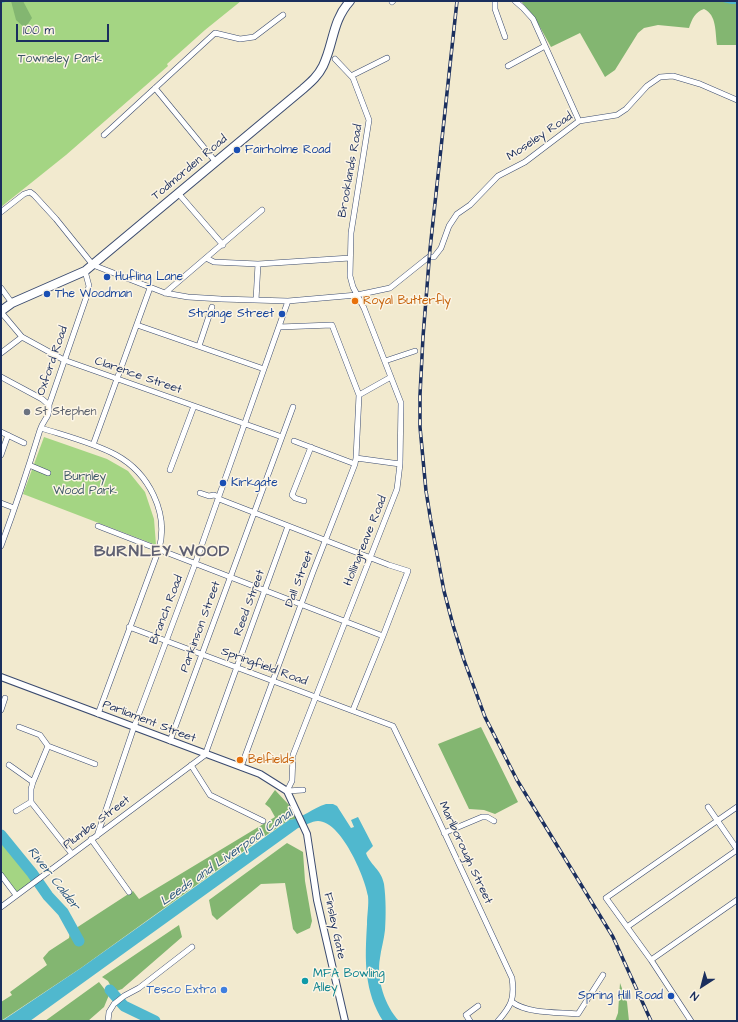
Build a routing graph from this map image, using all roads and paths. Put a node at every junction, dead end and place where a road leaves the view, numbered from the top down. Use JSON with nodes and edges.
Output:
{"nodes":[{"id":1,"x":350,"y":1,"type":"edge"},
{"id":2,"x":495,"y":1,"type":"edge"},
{"id":3,"x":515,"y":1,"type":"edge"},
{"id":4,"x":283,"y":15,"type":"dead end"},
{"id":5,"x":506,"y":37,"type":"dead end"},
{"id":6,"x":545,"y":46,"type":"junction"},
{"id":7,"x":387,"y":58,"type":"dead end"},
{"id":8,"x":335,"y":59,"type":"dead end"},
{"id":9,"x":508,"y":66,"type":"dead end"},
{"id":10,"x":351,"y":76,"type":"junction"},
{"id":11,"x":155,"y":88,"type":"junction"},
{"id":12,"x":737,"y":100,"type":"edge"},
{"id":13,"x":579,"y":121,"type":"junction"},
{"id":14,"x":104,"y":135,"type":"dead end"},
{"id":15,"x":215,"y":161,"type":"junction"},
{"id":16,"x":178,"y":193,"type":"junction"},
{"id":17,"x":262,"y":210,"type":"dead end"},
{"id":18,"x":1,"y":212,"type":"edge"},
{"id":19,"x":222,"y":245,"type":"junction"},
{"id":20,"x":206,"y":258,"type":"junction"},
{"id":21,"x":350,"y":258,"type":"junction"},
{"id":22,"x":258,"y":264,"type":"junction"},
{"id":23,"x":93,"y":265,"type":"junction"},
{"id":24,"x":84,"y":271,"type":"junction"},
{"id":25,"x":1,"y":288,"type":"edge"},
{"id":26,"x":150,"y":288,"type":"junction"},
{"id":27,"x":165,"y":293,"type":"junction"},
{"id":28,"x":357,"y":295,"type":"junction"},
{"id":29,"x":256,"y":300,"type":"junction"},
{"id":30,"x":288,"y":301,"type":"junction"},
{"id":31,"x":12,"y":303,"type":"junction"},
{"id":32,"x":212,"y":307,"type":"dead end"},
{"id":33,"x":1,"y":311,"type":"edge"},
{"id":34,"x":137,"y":325,"type":"junction"},
{"id":35,"x":279,"y":327,"type":"junction"},
{"id":36,"x":22,"y":337,"type":"junction"},
{"id":37,"x":199,"y":346,"type":"junction"},
{"id":38,"x":415,"y":351,"type":"dead end"},
{"id":39,"x":1,"y":353,"type":"edge"},
{"id":40,"x":64,"y":360,"type":"junction"},
{"id":41,"x":385,"y":361,"type":"junction"},
{"id":42,"x":264,"y":369,"type":"junction"},
{"id":43,"x":1,"y":377,"type":"edge"},
{"id":44,"x":391,"y":377,"type":"junction"},
{"id":45,"x":117,"y":379,"type":"junction"},
{"id":46,"x":359,"y":395,"type":"junction"},
{"id":47,"x":49,"y":405,"type":"junction"},
{"id":48,"x":194,"y":406,"type":"junction"},
{"id":49,"x":293,"y":407,"type":"dead end"},
{"id":50,"x":245,"y":424,"type":"junction"},
{"id":51,"x":41,"y":428,"type":"junction"},
{"id":52,"x":1,"y":432,"type":"edge"},
{"id":53,"x":8,"y":435,"type":"junction"},
{"id":54,"x":282,"y":437,"type":"junction"},
{"id":55,"x":294,"y":441,"type":"dead end"},
{"id":56,"x":24,"y":443,"type":"dead end"},
{"id":57,"x":93,"y":445,"type":"junction"},
{"id":58,"x":311,"y":447,"type":"junction"},
{"id":59,"x":1,"y":455,"type":"edge"},
{"id":60,"x":356,"y":458,"type":"junction"},
{"id":61,"x":355,"y":464,"type":"junction"},
{"id":62,"x":400,"y":464,"type":"junction"},
{"id":63,"x":29,"y":465,"type":"junction"},
{"id":64,"x":170,"y":470,"type":"dead end"},
{"id":65,"x":48,"y":473,"type":"dead end"},
{"id":66,"x":200,"y":493,"type":"dead end"},
{"id":67,"x":219,"y":498,"type":"junction"},
{"id":68,"x":304,"y":501,"type":"dead end"},
{"id":69,"x":1,"y":503,"type":"edge"},
{"id":70,"x":14,"y":508,"type":"junction"},
{"id":71,"x":254,"y":513,"type":"junction"},
{"id":72,"x":98,"y":526,"type":"dead end"},
{"id":73,"x":288,"y":526,"type":"junction"},
{"id":74,"x":325,"y":540,"type":"junction"},
{"id":75,"x":1,"y":546,"type":"edge"},
{"id":76,"x":159,"y":550,"type":"junction"},
{"id":77,"x":370,"y":558,"type":"junction"},
{"id":78,"x":195,"y":564,"type":"junction"},
{"id":79,"x":230,"y":577,"type":"junction"},
{"id":80,"x":265,"y":591,"type":"junction"},
{"id":81,"x":301,"y":605,"type":"junction"},
{"id":82,"x":345,"y":621,"type":"junction"},
{"id":83,"x":129,"y":627,"type":"junction"},
{"id":84,"x":383,"y":636,"type":"junction"},
{"id":85,"x":166,"y":641,"type":"junction"},
{"id":86,"x":201,"y":654,"type":"junction"},
{"id":87,"x":237,"y":667,"type":"junction"},
{"id":88,"x":1,"y":678,"type":"edge"},
{"id":89,"x":273,"y":680,"type":"junction"},
{"id":90,"x":316,"y":696,"type":"junction"},
{"id":91,"x":5,"y":698,"type":"dead end"},
{"id":92,"x":1,"y":710,"type":"edge"},
{"id":93,"x":353,"y":710,"type":"junction"},
{"id":94,"x":98,"y":714,"type":"junction"},
{"id":95,"x":393,"y":726,"type":"joint"},
{"id":96,"x":19,"y":727,"type":"dead end"},
{"id":97,"x":134,"y":727,"type":"junction"},
{"id":98,"x":170,"y":741,"type":"junction"},
{"id":99,"x":48,"y":746,"type":"junction"},
{"id":100,"x":205,"y":755,"type":"junction"},
{"id":101,"x":95,"y":764,"type":"dead end"},
{"id":102,"x":9,"y":765,"type":"dead end"},
{"id":103,"x":191,"y":765,"type":"junction"},
{"id":104,"x":241,"y":767,"type":"junction"},
{"id":105,"x":33,"y":782,"type":"junction"},
{"id":106,"x":303,"y":790,"type":"dead end"},
{"id":107,"x":287,"y":791,"type":"junction"},
{"id":108,"x":31,"y":802,"type":"junction"},
{"id":109,"x":708,"y":807,"type":"dead end"},
{"id":110,"x":737,"y":807,"type":"edge"},
{"id":111,"x":16,"y":811,"type":"dead end"},
{"id":112,"x":263,"y":821,"type":"dead end"},
{"id":113,"x":494,"y":821,"type":"dead end"},
{"id":114,"x":718,"y":821,"type":"junction"},
{"id":115,"x":444,"y":833,"type":"junction"},
{"id":116,"x":97,"y":836,"type":"junction"},
{"id":117,"x":91,"y":839,"type":"junction"},
{"id":118,"x":737,"y":849,"type":"edge"},
{"id":119,"x":72,"y":854,"type":"junction"},
{"id":120,"x":1,"y":875,"type":"edge"},
{"id":121,"x":129,"y":892,"type":"dead end"},
{"id":122,"x":16,"y":895,"type":"junction"},
{"id":123,"x":737,"y":900,"type":"edge"},
{"id":124,"x":1,"y":907,"type":"edge"},
{"id":125,"x":627,"y":926,"type":"junction"},
{"id":126,"x":192,"y":947,"type":"dead end"},
{"id":127,"x":651,"y":960,"type":"junction"},
{"id":128,"x":603,"y":975,"type":"dead end"},
{"id":129,"x":512,"y":1002,"type":"junction"},
{"id":130,"x":478,"y":1006,"type":"dead end"},
{"id":131,"x":108,"y":1021,"type":"edge"},
{"id":132,"x":345,"y":1021,"type":"edge"},
{"id":133,"x":470,"y":1021,"type":"edge"},
{"id":134,"x":498,"y":1021,"type":"edge"},
{"id":135,"x":691,"y":1021,"type":"edge"}],
"edges":[{"from":1,"to":15,"type":"highway","name":"Todmorden Road"},
{"from":2,"to":5,"type":"street"},
{"from":3,"to":6,"type":"street"},
{"from":4,"to":11,"type":"street"},
{"from":6,"to":9,"type":"street"},
{"from":6,"to":13,"type":"street"},
{"from":7,"to":10,"type":"street"},
{"from":8,"to":10,"type":"street","name":"Brooklands Road"},
{"from":10,"to":21,"type":"street","name":"Brooklands Road"},
{"from":11,"to":14,"type":"street"},
{"from":11,"to":15,"type":"street"},
{"from":12,"to":13,"type":"street","name":"Moseley Road"},
{"from":13,"to":28,"type":"street","name":"Moseley Road"},
{"from":15,"to":16,"type":"highway","name":"Todmorden Road"},
{"from":16,"to":19,"type":"street"},
{"from":16,"to":23,"type":"highway","name":"Todmorden Road"},
{"from":17,"to":19,"type":"street"},
{"from":18,"to":23,"type":"street"},
{"from":19,"to":20,"type":"street"},
{"from":20,"to":22,"type":"street"},
{"from":20,"to":27,"type":"street"},
{"from":21,"to":22,"type":"street"},
{"from":21,"to":28,"type":"street","name":"Brooklands Road"},
{"from":22,"to":29,"type":"street"},
{"from":23,"to":24,"type":"highway","name":"Todmorden Road"},
{"from":23,"to":26,"type":"street"},
{"from":24,"to":31,"type":"highway","name":"Todmorden Road"},
{"from":24,"to":40,"type":"street","name":"Oxford Road"},
{"from":25,"to":31,"type":"street"},
{"from":26,"to":27,"type":"street"},
{"from":26,"to":34,"type":"street"},
{"from":27,"to":29,"type":"street"},
{"from":28,"to":30,"type":"street"},
{"from":28,"to":41,"type":"street","name":"Hollingreave Road"},
{"from":29,"to":30,"type":"street"},
{"from":30,"to":35,"type":"street","name":"Branch Road"},
{"from":31,"to":33,"type":"highway","name":"Todmorden Road"},
{"from":32,"to":37,"type":"street"},
{"from":33,"to":36,"type":"street","name":"Clarence Street"},
{"from":34,"to":37,"type":"street"},
{"from":34,"to":45,"type":"street"},
{"from":35,"to":42,"type":"street","name":"Branch Road"},
{"from":35,"to":46,"type":"street"},
{"from":36,"to":39,"type":"street"},
{"from":36,"to":40,"type":"street","name":"Clarence Street"},
{"from":37,"to":42,"type":"street"},
{"from":38,"to":41,"type":"street"},
{"from":40,"to":45,"type":"street","name":"Clarence Street"},
{"from":40,"to":47,"type":"street","name":"Oxford Road"},
{"from":41,"to":44,"type":"street","name":"Hollingreave Road"},
{"from":42,"to":50,"type":"street","name":"Branch Road"},
{"from":43,"to":47,"type":"street"},
{"from":44,"to":46,"type":"street"},
{"from":44,"to":62,"type":"street","name":"Hollingreave Road"},
{"from":45,"to":48,"type":"street","name":"Clarence Street"},
{"from":45,"to":57,"type":"street"},
{"from":46,"to":60,"type":"street","name":"Dall Street"},
{"from":47,"to":51,"type":"street","name":"Oxford Road"},
{"from":48,"to":50,"type":"street","name":"Clarence Street"},
{"from":48,"to":64,"type":"street"},
{"from":49,"to":54,"type":"street","name":"Parkinson Street"},
{"from":50,"to":54,"type":"street","name":"Clarence Street"},
{"from":50,"to":67,"type":"street","name":"Branch Road"},
{"from":51,"to":57,"type":"street"},
{"from":51,"to":63,"type":"street","name":"Oxford Road"},
{"from":52,"to":53,"type":"street"},
{"from":53,"to":56,"type":"street"},
{"from":53,"to":59,"type":"street"},
{"from":54,"to":71,"type":"street","name":"Parkinson Street"},
{"from":55,"to":58,"type":"street"},
{"from":57,"to":76,"type":"street"},
{"from":58,"to":61,"type":"street"},
{"from":58,"to":68,"type":"street"},
{"from":60,"to":61,"type":"street","name":"Dall Street"},
{"from":60,"to":62,"type":"street"},
{"from":61,"to":74,"type":"street","name":"Dall Street"},
{"from":62,"to":77,"type":"street","name":"Hollingreave Road"},
{"from":63,"to":65,"type":"street"},
{"from":63,"to":70,"type":"street","name":"Oxford Road"},
{"from":66,"to":67,"type":"street"},
{"from":67,"to":71,"type":"street"},
{"from":67,"to":78,"type":"street","name":"Branch Road"},
{"from":69,"to":70,"type":"street"},
{"from":70,"to":75,"type":"street","name":"Oxford Road"},
{"from":71,"to":73,"type":"street"},
{"from":71,"to":79,"type":"street","name":"Parkinson Street"},
{"from":72,"to":76,"type":"street"},
{"from":73,"to":74,"type":"street"},
{"from":73,"to":80,"type":"street","name":"Reed Street"},
{"from":74,"to":77,"type":"street"},
{"from":74,"to":81,"type":"street","name":"Dall Street"},
{"from":76,"to":78,"type":"street"},
{"from":76,"to":83,"type":"street"},
{"from":77,"to":82,"type":"street","name":"Hollingreave Road"},
{"from":77,"to":84,"type":"street"},
{"from":78,"to":79,"type":"street"},
{"from":78,"to":85,"type":"street","name":"Branch Road"},
{"from":79,"to":80,"type":"street"},
{"from":79,"to":86,"type":"street","name":"Parkinson Street"},
{"from":80,"to":81,"type":"street"},
{"from":80,"to":87,"type":"street","name":"Reed Street"},
{"from":81,"to":82,"type":"street"},
{"from":81,"to":89,"type":"street","name":"Dall Street"},
{"from":82,"to":84,"type":"street"},
{"from":82,"to":90,"type":"street","name":"Hollingreave Road"},
{"from":83,"to":85,"type":"street","name":"Springfield Road"},
{"from":83,"to":94,"type":"street"},
{"from":84,"to":93,"type":"street"},
{"from":85,"to":86,"type":"street","name":"Springfield Road"},
{"from":85,"to":97,"type":"street","name":"Branch Road"},
{"from":86,"to":87,"type":"street","name":"Springfield Road"},
{"from":86,"to":98,"type":"street","name":"Parkinson Street"},
{"from":87,"to":89,"type":"street","name":"Springfield Road"},
{"from":87,"to":100,"type":"street","name":"Reed Street"},
{"from":88,"to":94,"type":"street","name":"Parliament Street"},
{"from":89,"to":90,"type":"street","name":"Springfield Road"},
{"from":89,"to":104,"type":"street","name":"Dall Street"},
{"from":90,"to":93,"type":"street","name":"Springfield Road"},
{"from":90,"to":107,"type":"street","name":"Hollingreave Road"},
{"from":91,"to":92,"type":"street"},
{"from":93,"to":95,"type":"street","name":"Springfield Road"},
{"from":94,"to":97,"type":"street","name":"Parliament Street"},
{"from":95,"to":115,"type":"street","name":"Marlborough Street"},
{"from":96,"to":99,"type":"street"},
{"from":97,"to":98,"type":"street","name":"Parliament Street"},
{"from":97,"to":116,"type":"street","name":"Branch Road"},
{"from":98,"to":100,"type":"street","name":"Parliament Street"},
{"from":99,"to":101,"type":"street"},
{"from":99,"to":105,"type":"street"},
{"from":100,"to":103,"type":"street","name":"Plumbe Street"},
{"from":100,"to":104,"type":"street","name":"Parliament Street"},
{"from":102,"to":105,"type":"street"},
{"from":103,"to":112,"type":"street"},
{"from":103,"to":116,"type":"street","name":"Plumbe Street"},
{"from":104,"to":107,"type":"street","name":"Parliament Street"},
{"from":105,"to":108,"type":"street"},
{"from":106,"to":107,"type":"street"},
{"from":107,"to":132,"type":"street","name":"Finsley Gate"},
{"from":108,"to":111,"type":"street"},
{"from":108,"to":119,"type":"street"},
{"from":109,"to":114,"type":"street"},
{"from":110,"to":114,"type":"street"},
{"from":113,"to":115,"type":"street"},
{"from":114,"to":118,"type":"street"},
{"from":114,"to":125,"type":"street"},
{"from":115,"to":129,"type":"street","name":"Marlborough Street"},
{"from":116,"to":117,"type":"street","name":"Plumbe Street"},
{"from":117,"to":119,"type":"street","name":"Plumbe Street"},
{"from":117,"to":121,"type":"street"},
{"from":118,"to":125,"type":"street"},
{"from":119,"to":122,"type":"street","name":"Plumbe Street"},
{"from":120,"to":122,"type":"street"},
{"from":122,"to":124,"type":"street","name":"Plumbe Street"},
{"from":123,"to":127,"type":"street"},
{"from":125,"to":127,"type":"street"},
{"from":126,"to":131,"type":"street"},
{"from":127,"to":135,"type":"street"},
{"from":128,"to":129,"type":"street"},
{"from":129,"to":134,"type":"street"},
{"from":130,"to":133,"type":"street"}]}
